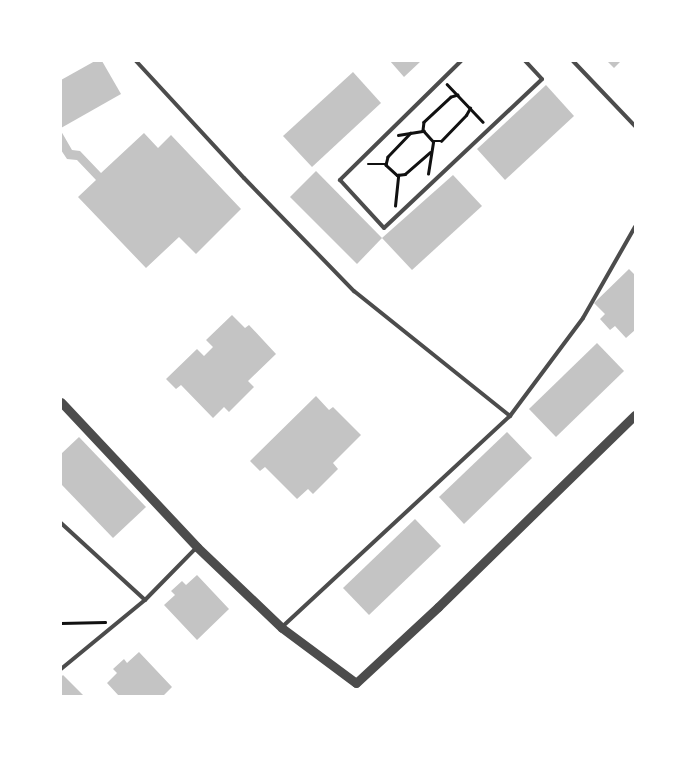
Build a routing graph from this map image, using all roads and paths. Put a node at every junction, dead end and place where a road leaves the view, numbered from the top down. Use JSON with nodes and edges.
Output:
{"nodes":[{"id":1,"x":136,"y":61,"type":"edge"},
{"id":2,"x":462,"y":61,"type":"edge"},
{"id":3,"x":525,"y":61,"type":"edge"},
{"id":4,"x":573,"y":61,"type":"edge"},
{"id":5,"x":443,"y":80,"type":"junction"},
{"id":6,"x":458,"y":95,"type":"junction"},
{"id":7,"x":470,"y":108,"type":"junction"},
{"id":8,"x":635,"y":126,"type":"edge"},
{"id":9,"x":490,"y":128,"type":"junction"},
{"id":10,"x":424,"y":131,"type":"junction"},
{"id":11,"x":388,"y":132,"type":"junction"},
{"id":12,"x":411,"y":133,"type":"junction"},
{"id":13,"x":433,"y":140,"type":"junction"},
{"id":14,"x":430,"y":152,"type":"junction"},
{"id":15,"x":360,"y":160,"type":"junction"},
{"id":16,"x":386,"y":164,"type":"junction"},
{"id":17,"x":398,"y":175,"type":"junction"},
{"id":18,"x":429,"y":186,"type":"junction"},
{"id":19,"x":393,"y":220,"type":"junction"},
{"id":20,"x":635,"y":227,"type":"edge"},
{"id":21,"x":61,"y":402,"type":"edge"},
{"id":22,"x":635,"y":415,"type":"edge"},
{"id":23,"x":510,"y":416,"type":"junction"},
{"id":24,"x":61,"y":523,"type":"edge"},
{"id":25,"x":196,"y":547,"type":"junction"},
{"id":26,"x":145,"y":600,"type":"junction"},
{"id":27,"x":119,"y":622,"type":"junction"},
{"id":28,"x":61,"y":623,"type":"edge"},
{"id":29,"x":282,"y":628,"type":"junction"},
{"id":30,"x":61,"y":669,"type":"edge"}],
"edges":[{"from":1,"to":23,"type":"lane"},
{"from":2,"to":5,"type":"lane"},
{"from":3,"to":9,"type":"lane"},
{"from":4,"to":8,"type":"lane"},
{"from":5,"to":6,"type":"path"},
{"from":5,"to":11,"type":"lane"},
{"from":6,"to":7,"type":"path"},
{"from":6,"to":10,"type":"path"},
{"from":7,"to":9,"type":"path"},
{"from":7,"to":13,"type":"path"},
{"from":9,"to":18,"type":"lane"},
{"from":10,"to":12,"type":"path"},
{"from":10,"to":13,"type":"path"},
{"from":11,"to":12,"type":"path"},
{"from":11,"to":15,"type":"lane"},
{"from":12,"to":16,"type":"path"},
{"from":13,"to":14,"type":"path"},
{"from":14,"to":17,"type":"path"},
{"from":14,"to":18,"type":"path"},
{"from":15,"to":16,"type":"path"},
{"from":15,"to":19,"type":"lane"},
{"from":16,"to":17,"type":"path"},
{"from":17,"to":19,"type":"path"},
{"from":18,"to":19,"type":"lane"},
{"from":20,"to":23,"type":"lane"},
{"from":21,"to":25,"type":"street"},
{"from":22,"to":29,"type":"street"},
{"from":23,"to":29,"type":"lane"},
{"from":24,"to":26,"type":"lane"},
{"from":25,"to":26,"type":"lane"},
{"from":25,"to":29,"type":"street"},
{"from":26,"to":27,"type":"lane"},
{"from":27,"to":28,"type":"path"},
{"from":27,"to":30,"type":"lane"}]}
